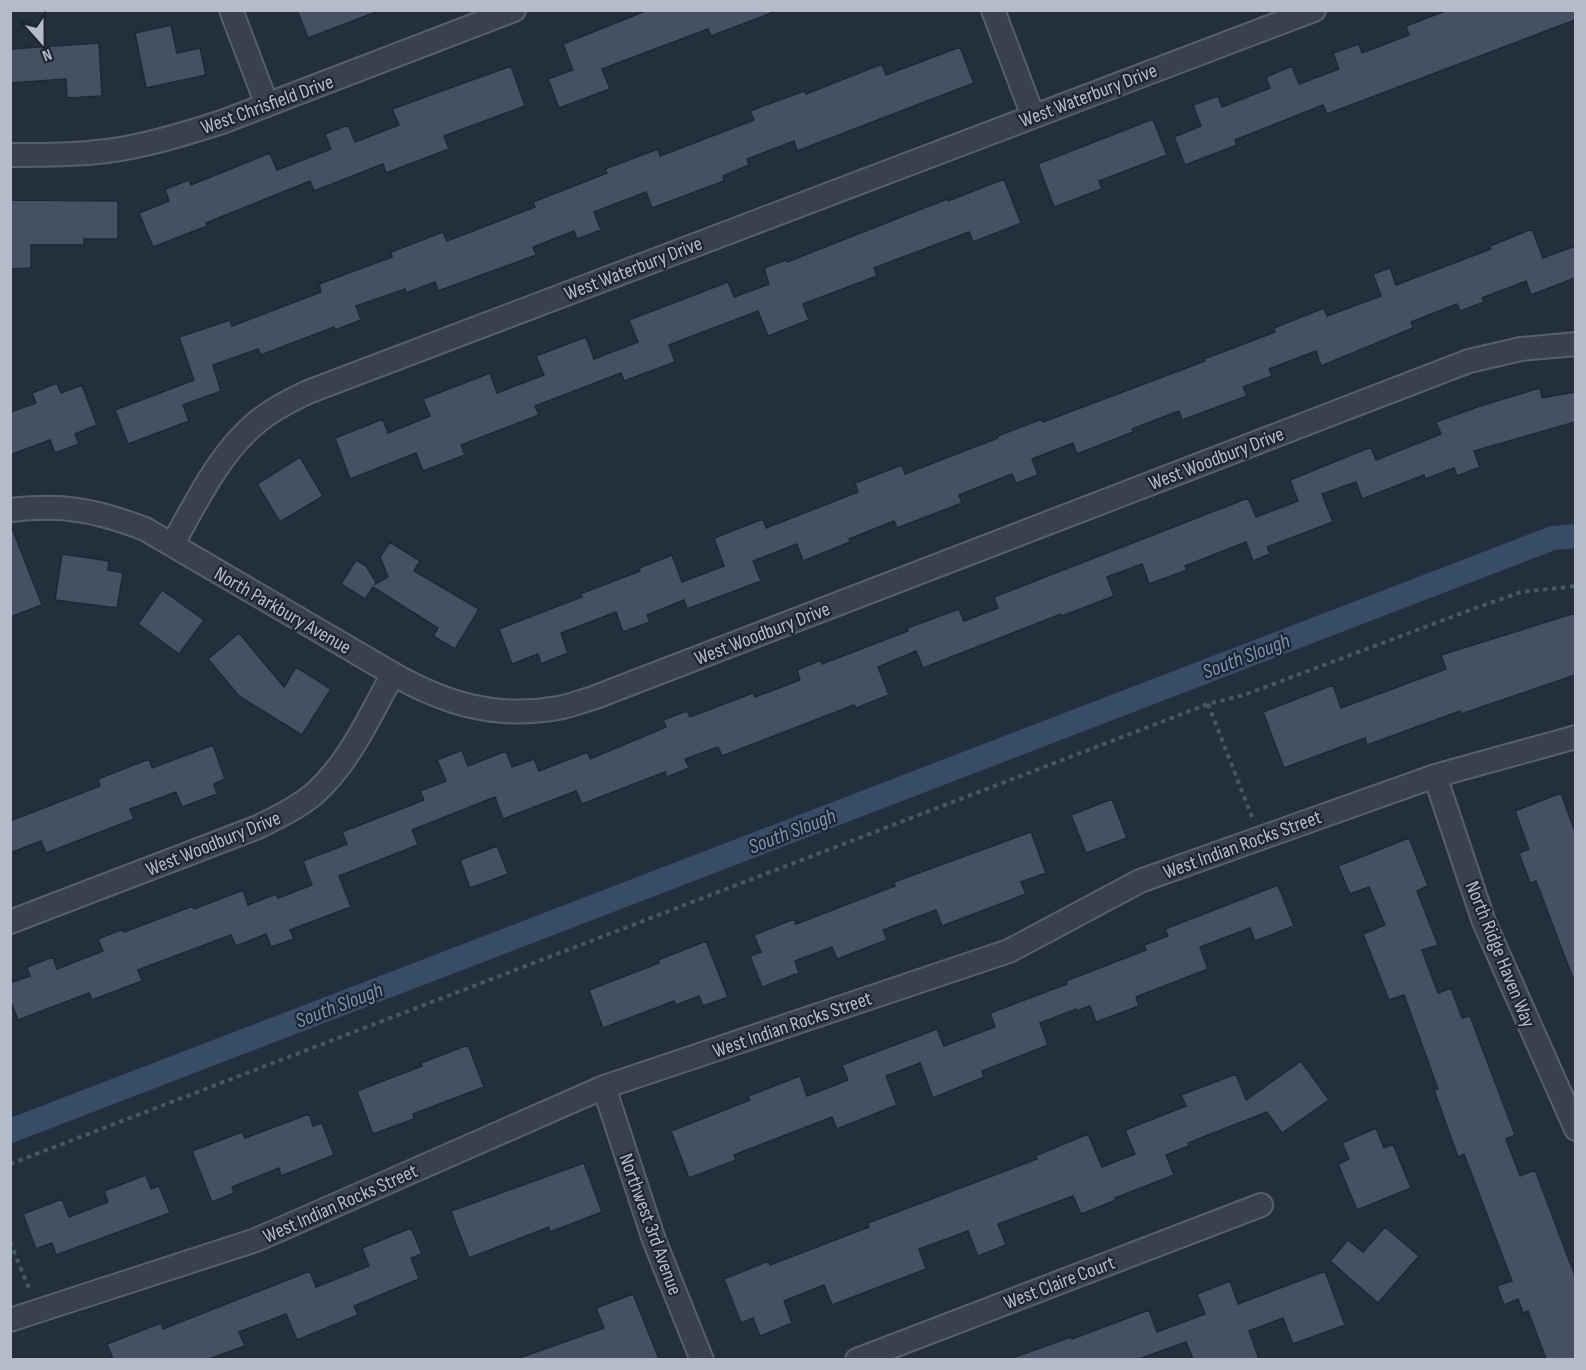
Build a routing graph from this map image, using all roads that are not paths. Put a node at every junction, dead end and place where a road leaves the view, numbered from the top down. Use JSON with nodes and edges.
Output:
{"nodes":[{"id":1,"x":231,"y":10,"type":"edge"},
{"id":2,"x":514,"y":10,"type":"edge"},
{"id":3,"x":993,"y":10,"type":"edge"},
{"id":4,"x":1314,"y":10,"type":"edge"},
{"id":5,"x":267,"y":105,"type":"junction"},
{"id":6,"x":1033,"y":116,"type":"junction"},
{"id":7,"x":10,"y":155,"type":"edge"},
{"id":8,"x":1575,"y":344,"type":"edge"},
{"id":9,"x":10,"y":510,"type":"edge"},
{"id":10,"x":172,"y":545,"type":"junction"},
{"id":11,"x":393,"y":674,"type":"junction"},
{"id":12,"x":1575,"y":737,"type":"edge"},
{"id":13,"x":1435,"y":776,"type":"junction"},
{"id":14,"x":10,"y":922,"type":"edge"},
{"id":15,"x":604,"y":1087,"type":"junction"},
{"id":16,"x":1575,"y":1129,"type":"edge"},
{"id":17,"x":1261,"y":1205,"type":"dead end"},
{"id":18,"x":10,"y":1320,"type":"edge"},
{"id":19,"x":702,"y":1359,"type":"edge"},
{"id":20,"x":856,"y":1359,"type":"edge"}],
"edges":[{"from":1,"to":5,"type":"street"},
{"from":2,"to":5,"type":"street","name":"West Chrisfield Drive"},
{"from":3,"to":6,"type":"street"},
{"from":4,"to":6,"type":"street","name":"West Waterbury Drive"},
{"from":5,"to":7,"type":"street","name":"West Chrisfield Drive"},
{"from":6,"to":10,"type":"street","name":"West Waterbury Drive"},
{"from":8,"to":11,"type":"street","name":"West Woodbury Drive"},
{"from":9,"to":10,"type":"street"},
{"from":10,"to":11,"type":"street","name":"North Parkbury Avenue"},
{"from":11,"to":14,"type":"street","name":"West Woodbury Drive"},
{"from":12,"to":13,"type":"street","name":"West Indian Rocks Street"},
{"from":13,"to":15,"type":"street","name":"West Indian Rocks Street"},
{"from":13,"to":16,"type":"street","name":"North Ridge Haven Way"},
{"from":15,"to":18,"type":"street","name":"West Indian Rocks Street"},
{"from":15,"to":19,"type":"street","name":"Northwest 3rd Avenue"},
{"from":17,"to":20,"type":"street","name":"West Claire Court"}]}
